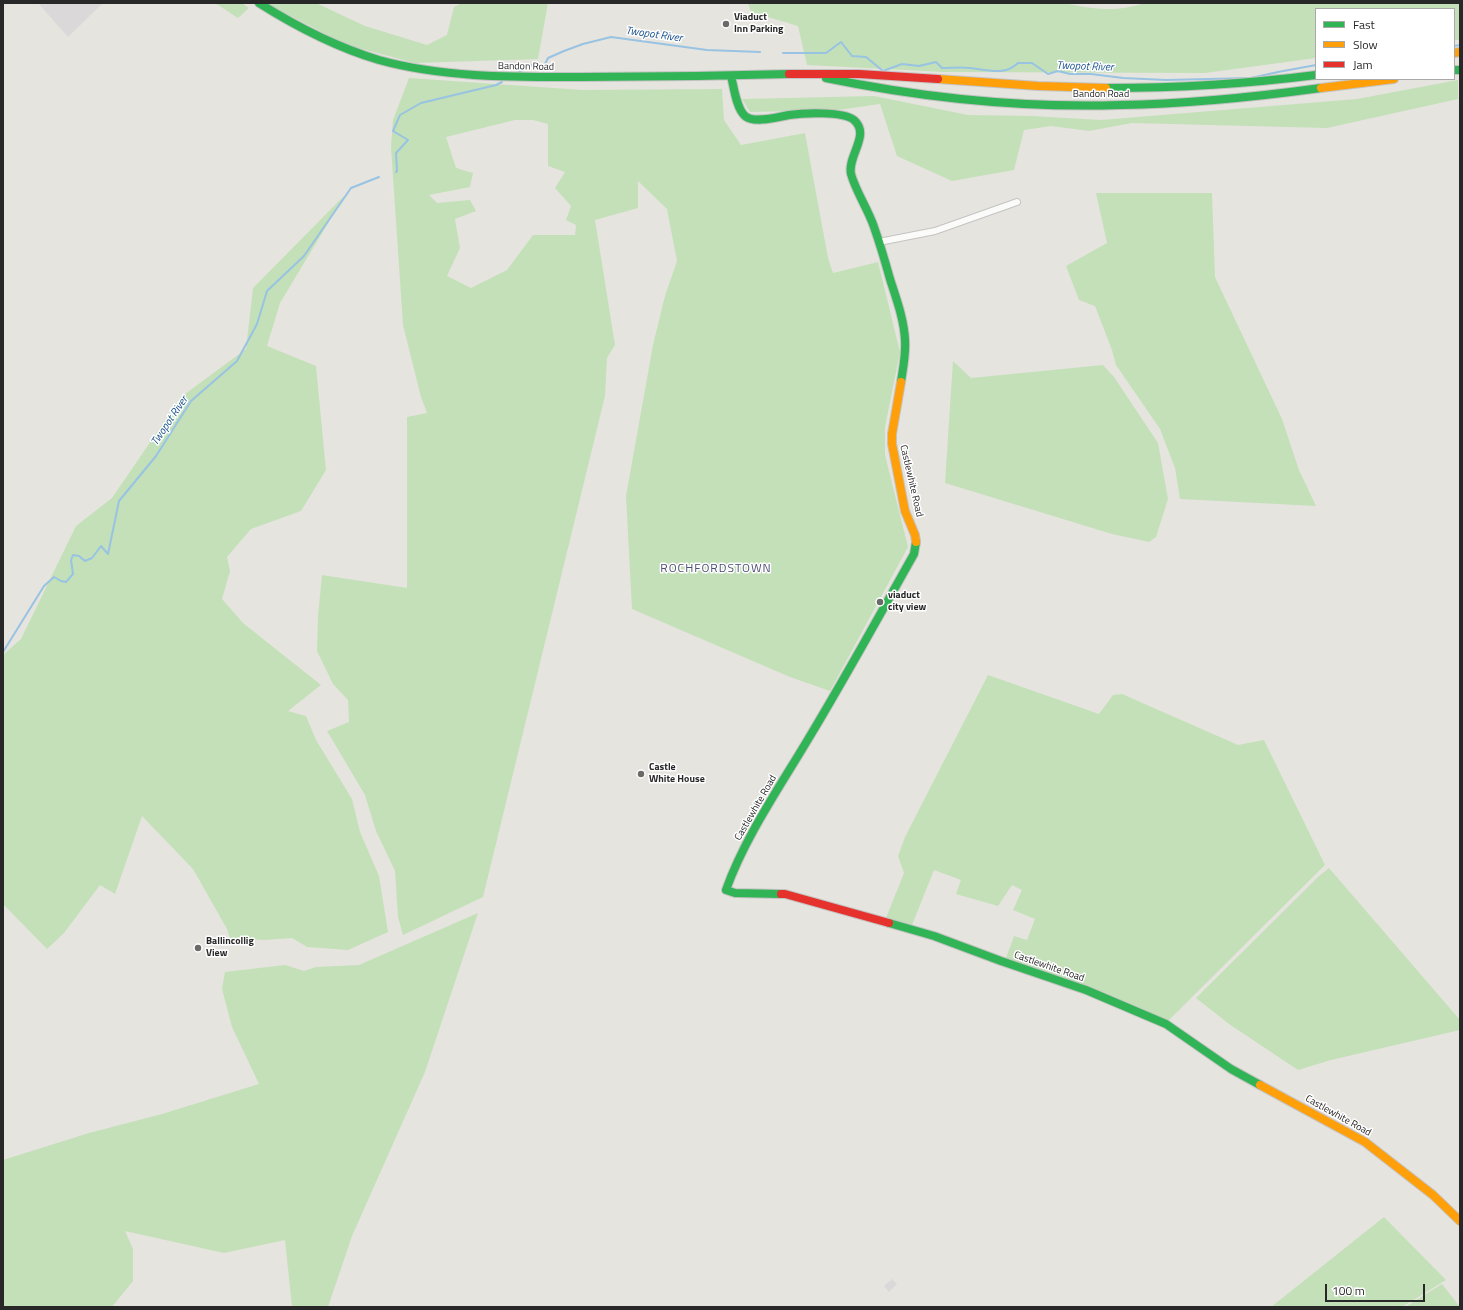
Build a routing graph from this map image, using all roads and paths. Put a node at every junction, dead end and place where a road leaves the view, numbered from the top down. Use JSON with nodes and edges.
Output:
{"nodes":[{"id":1,"x":258,"y":3,"type":"edge"},
{"id":2,"x":808,"y":75,"type":"junction"},
{"id":3,"x":731,"y":76,"type":"junction"},
{"id":4,"x":1315,"y":76,"type":"edge"},
{"id":5,"x":1386,"y":80,"type":"edge"},
{"id":6,"x":1017,"y":202,"type":"dead end"},
{"id":7,"x":879,"y":242,"type":"junction"},
{"id":8,"x":1460,"y":1222,"type":"edge"}],
"edges":[{"from":1,"to":3,"type":"street","name":"Bandon Road"},
{"from":2,"to":3,"type":"street","name":"Bandon Road"},
{"from":2,"to":4,"type":"street","name":"Bandon Road"},
{"from":2,"to":5,"type":"street","name":"Bandon Road"},
{"from":3,"to":7,"type":"street","name":"Castlewhite Road"},
{"from":6,"to":7,"type":"street"},
{"from":7,"to":8,"type":"street","name":"Castlewhite Road"}]}
